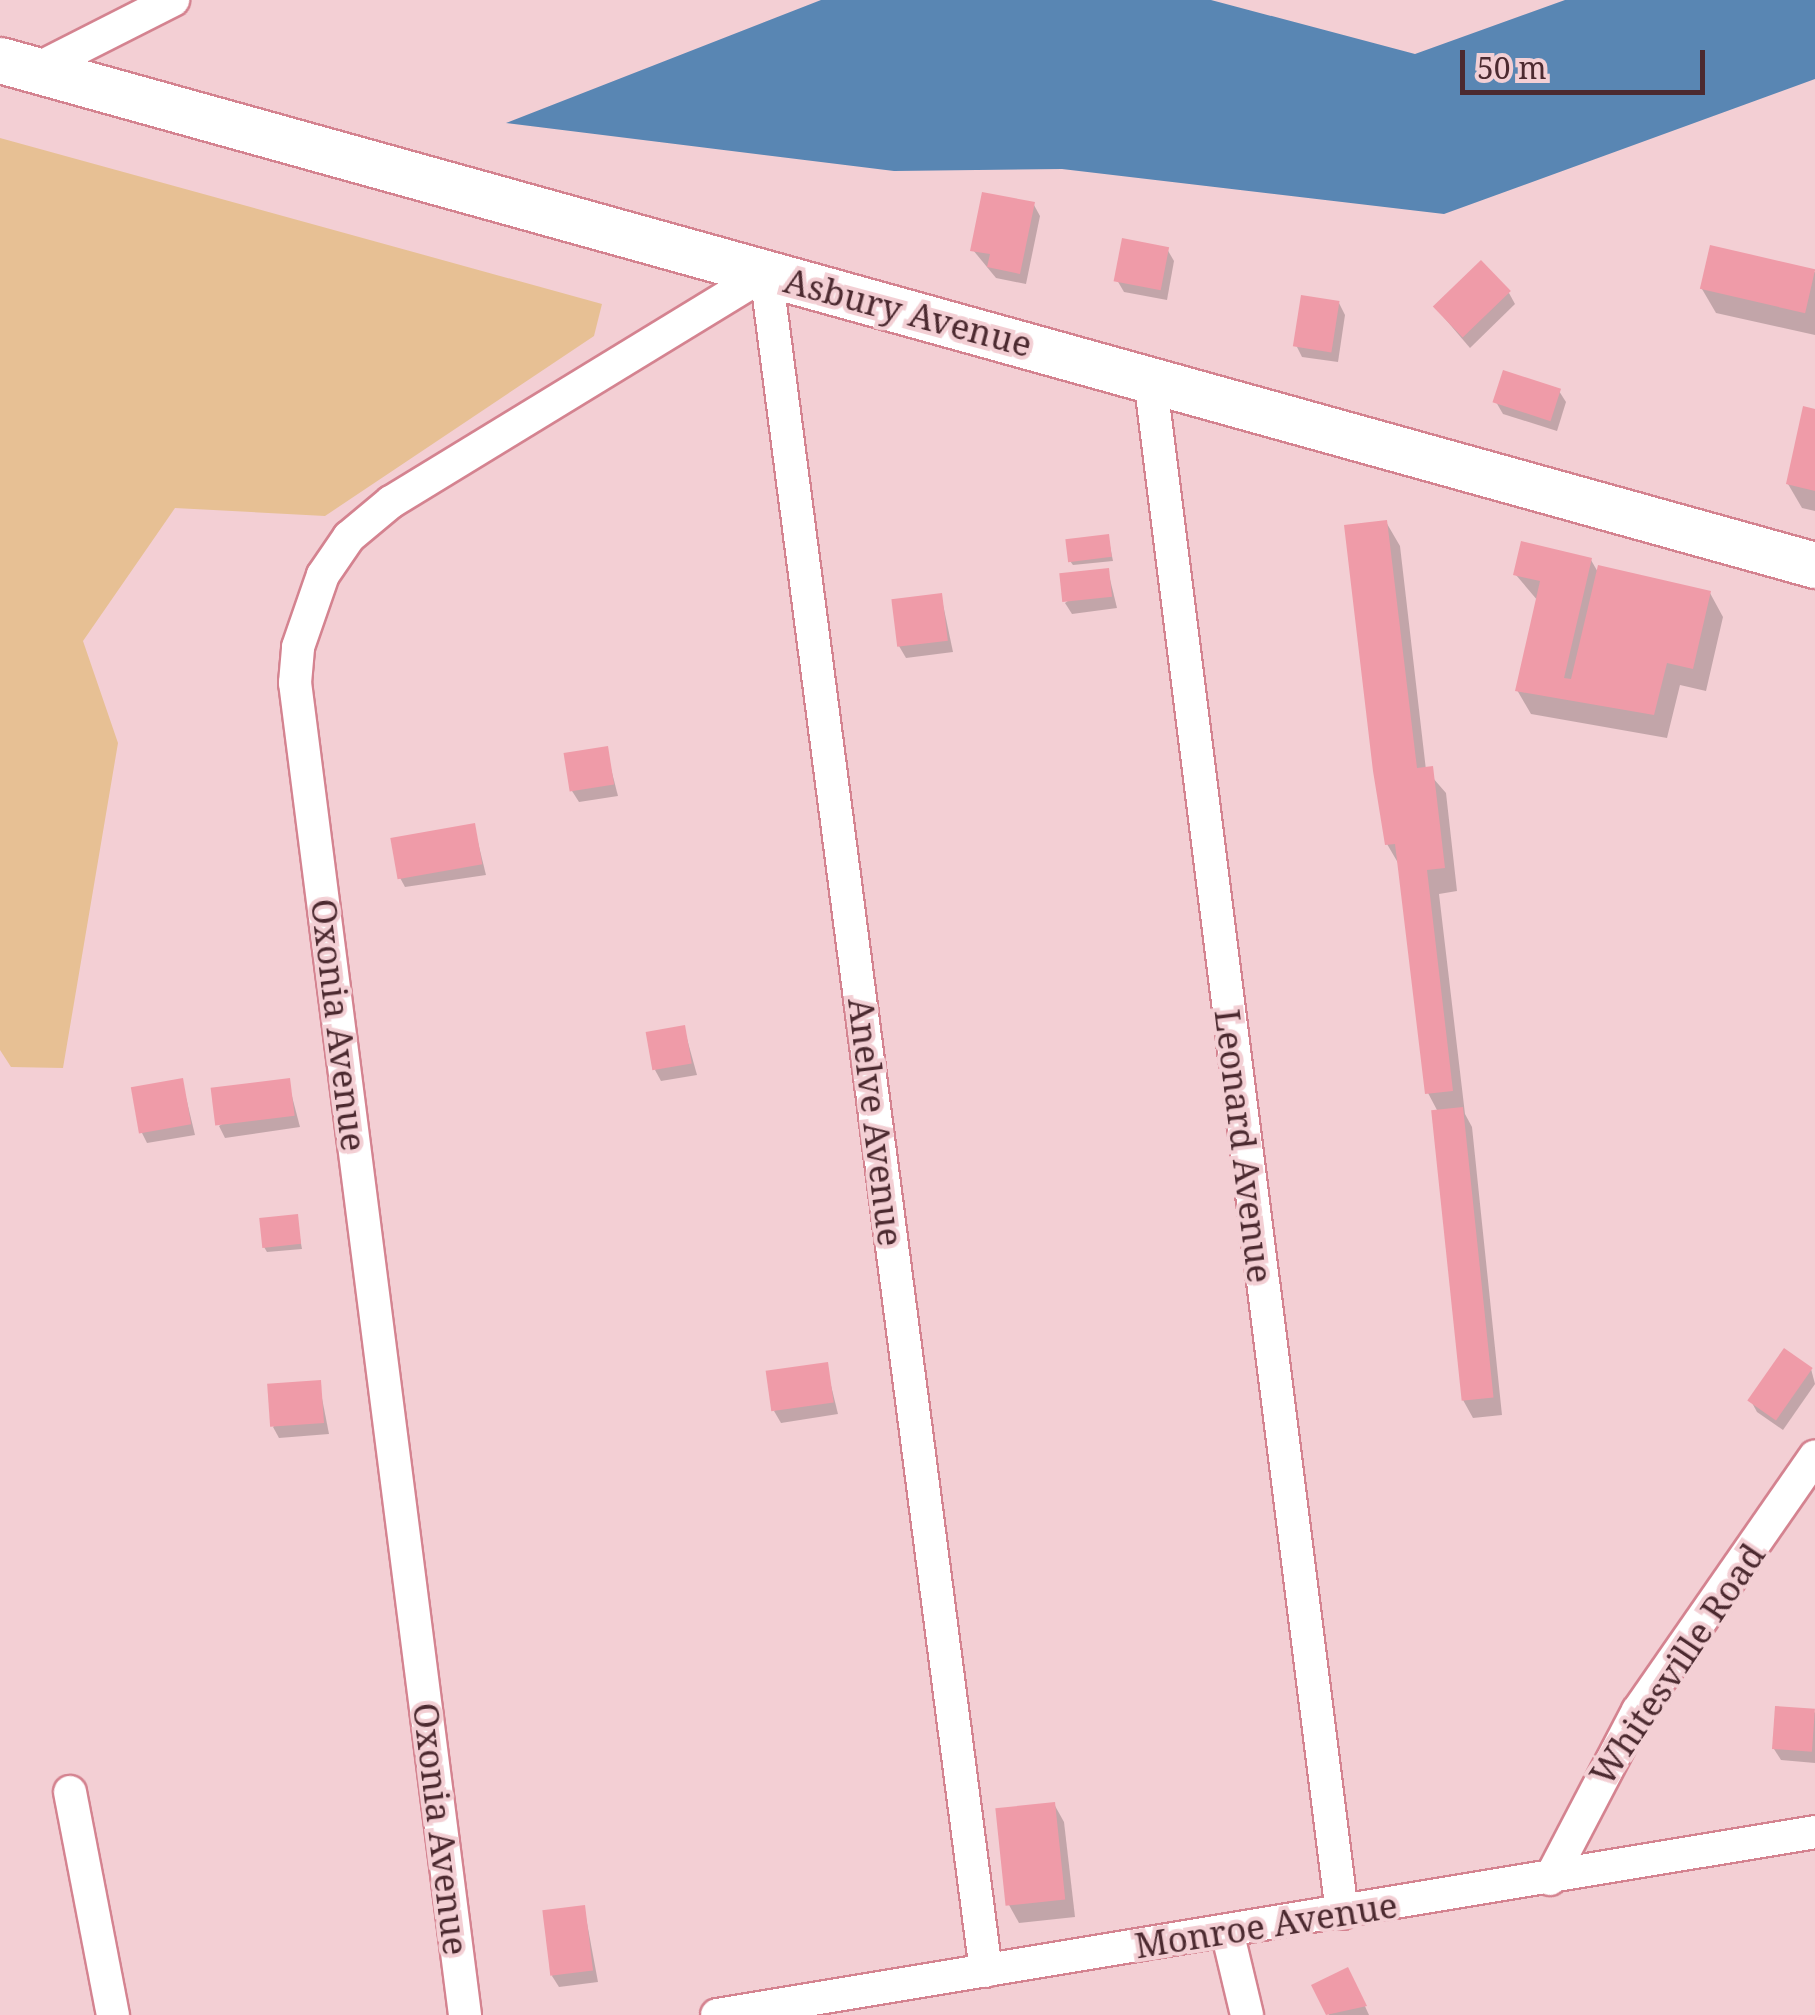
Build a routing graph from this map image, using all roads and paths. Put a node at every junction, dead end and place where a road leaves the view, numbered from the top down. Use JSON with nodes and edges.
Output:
{"nodes":[{"id":1,"x":173,"y":0,"type":"edge"},
{"id":2,"x":18,"y":65,"type":"edge"},
{"id":3,"x":766,"y":274,"type":"junction"},
{"id":4,"x":1150,"y":378,"type":"junction"},
{"id":5,"x":1815,"y":565,"type":"edge"},
{"id":6,"x":1815,"y":1456,"type":"edge"},
{"id":7,"x":70,"y":1792,"type":"dead end"},
{"id":8,"x":1815,"y":1832,"type":"edge"},
{"id":9,"x":1550,"y":1879,"type":"junction"},
{"id":10,"x":1342,"y":1913,"type":"junction"},
{"id":11,"x":1227,"y":1931,"type":"junction"},
{"id":12,"x":986,"y":1971,"type":"junction"},
{"id":13,"x":113,"y":2015,"type":"edge"},
{"id":14,"x":465,"y":2015,"type":"edge"},
{"id":15,"x":717,"y":2015,"type":"edge"},
{"id":16,"x":1247,"y":2015,"type":"edge"}],
"edges":[{"from":1,"to":2,"type":"street"},
{"from":2,"to":3,"type":"main road","name":"Asbury Avenue"},
{"from":3,"to":4,"type":"main road","name":"Asbury Avenue"},
{"from":3,"to":12,"type":"street","name":"Anelve Avenue"},
{"from":3,"to":14,"type":"street","name":"Oxonia Avenue"},
{"from":4,"to":5,"type":"main road","name":"Asbury Avenue"},
{"from":4,"to":10,"type":"street","name":"Leonard Avenue"},
{"from":6,"to":9,"type":"street","name":"Whitesville Road"},
{"from":7,"to":13,"type":"street"},
{"from":8,"to":9,"type":"street","name":"Monroe Avenue"},
{"from":9,"to":10,"type":"street","name":"Monroe Avenue"},
{"from":10,"to":11,"type":"street","name":"Monroe Avenue"},
{"from":11,"to":12,"type":"street","name":"Monroe Avenue"},
{"from":11,"to":16,"type":"street"},
{"from":12,"to":15,"type":"street","name":"Monroe Avenue"}]}
